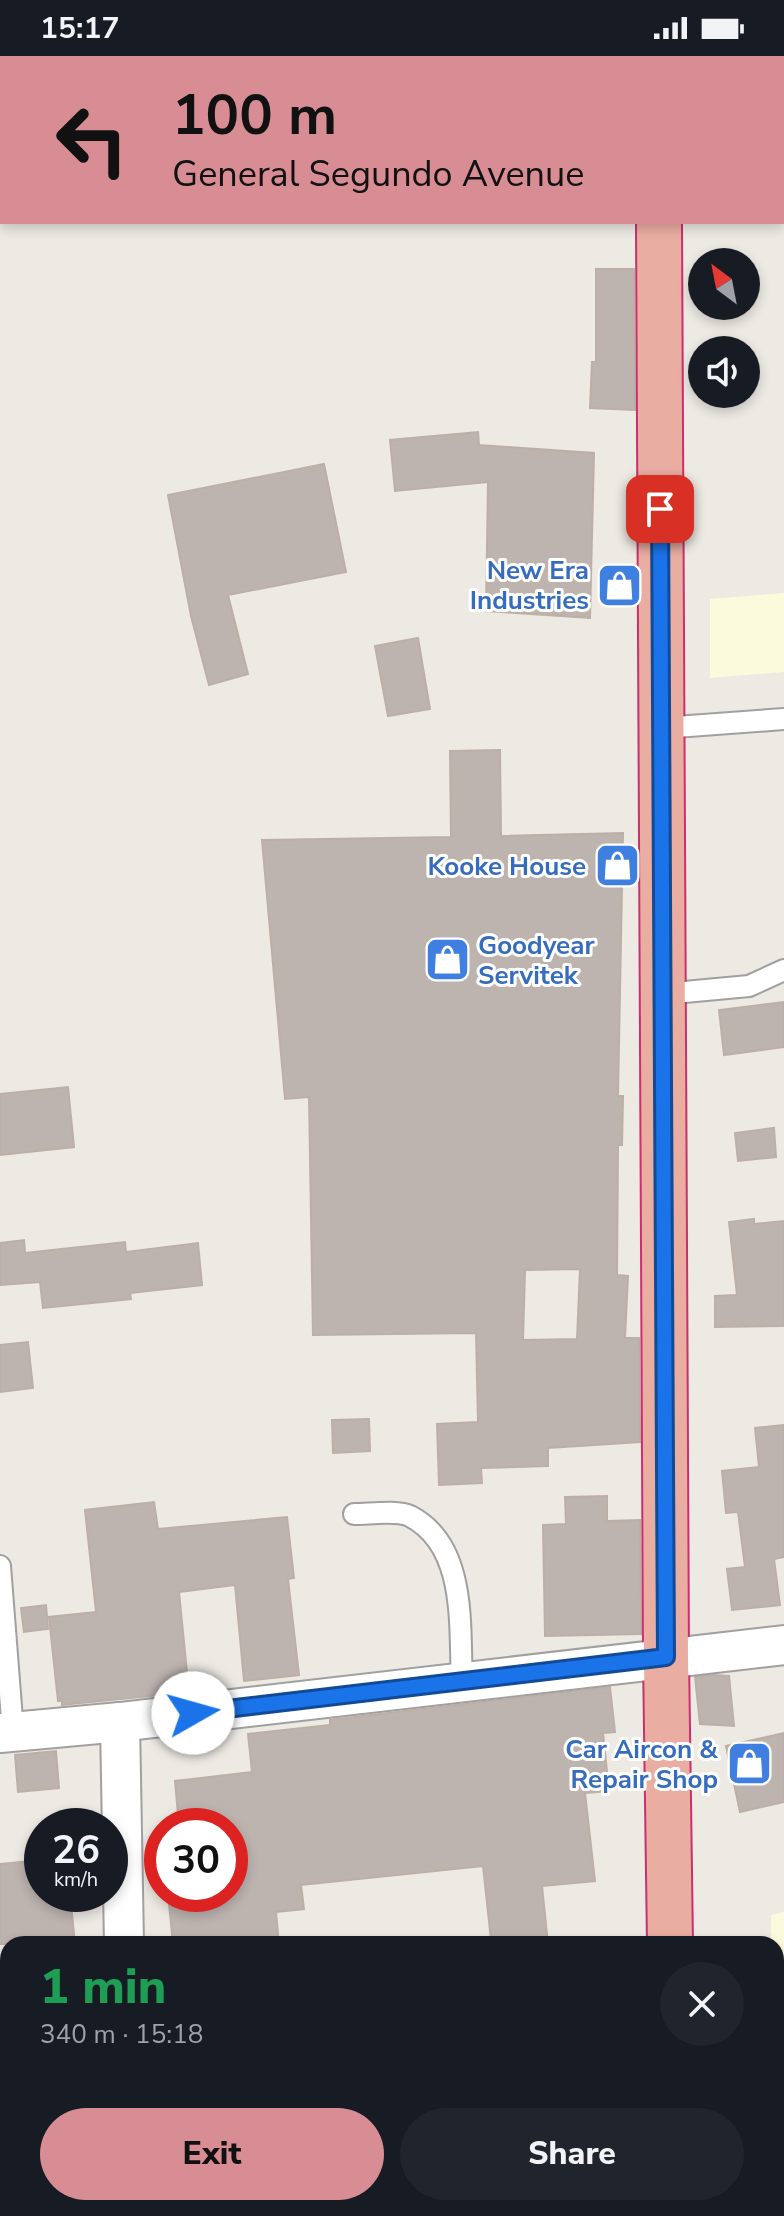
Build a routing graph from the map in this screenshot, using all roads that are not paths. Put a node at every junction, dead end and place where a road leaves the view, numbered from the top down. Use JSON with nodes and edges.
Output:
{"nodes":[{"id":1,"x":659,"y":224,"type":"edge"},
{"id":2,"x":784,"y":719,"type":"edge"},
{"id":3,"x":662,"y":728,"type":"junction"},
{"id":4,"x":784,"y":970,"type":"edge"},
{"id":5,"x":663,"y":994,"type":"junction"},
{"id":6,"x":354,"y":1514,"type":"dead end"},
{"id":7,"x":0,"y":1566,"type":"edge"},
{"id":8,"x":784,"y":1645,"type":"edge"},
{"id":9,"x":666,"y":1657,"type":"junction"},
{"id":10,"x":462,"y":1682,"type":"junction"},
{"id":11,"x":120,"y":1722,"type":"junction"},
{"id":12,"x":6,"y":1732,"type":"edge"},
{"id":13,"x":124,"y":1936,"type":"edge"},
{"id":14,"x":670,"y":1936,"type":"edge"}],
"edges":[{"from":1,"to":3,"type":"highway"},
{"from":2,"to":3,"type":"lane"},
{"from":3,"to":5,"type":"highway"},
{"from":4,"to":5,"type":"lane"},
{"from":5,"to":9,"type":"highway"},
{"from":6,"to":10,"type":"lane"},
{"from":7,"to":12,"type":"lane"},
{"from":8,"to":9,"type":"street"},
{"from":9,"to":10,"type":"street"},
{"from":9,"to":14,"type":"highway"},
{"from":10,"to":11,"type":"street"},
{"from":11,"to":12,"type":"street"},
{"from":11,"to":13,"type":"street"}]}
